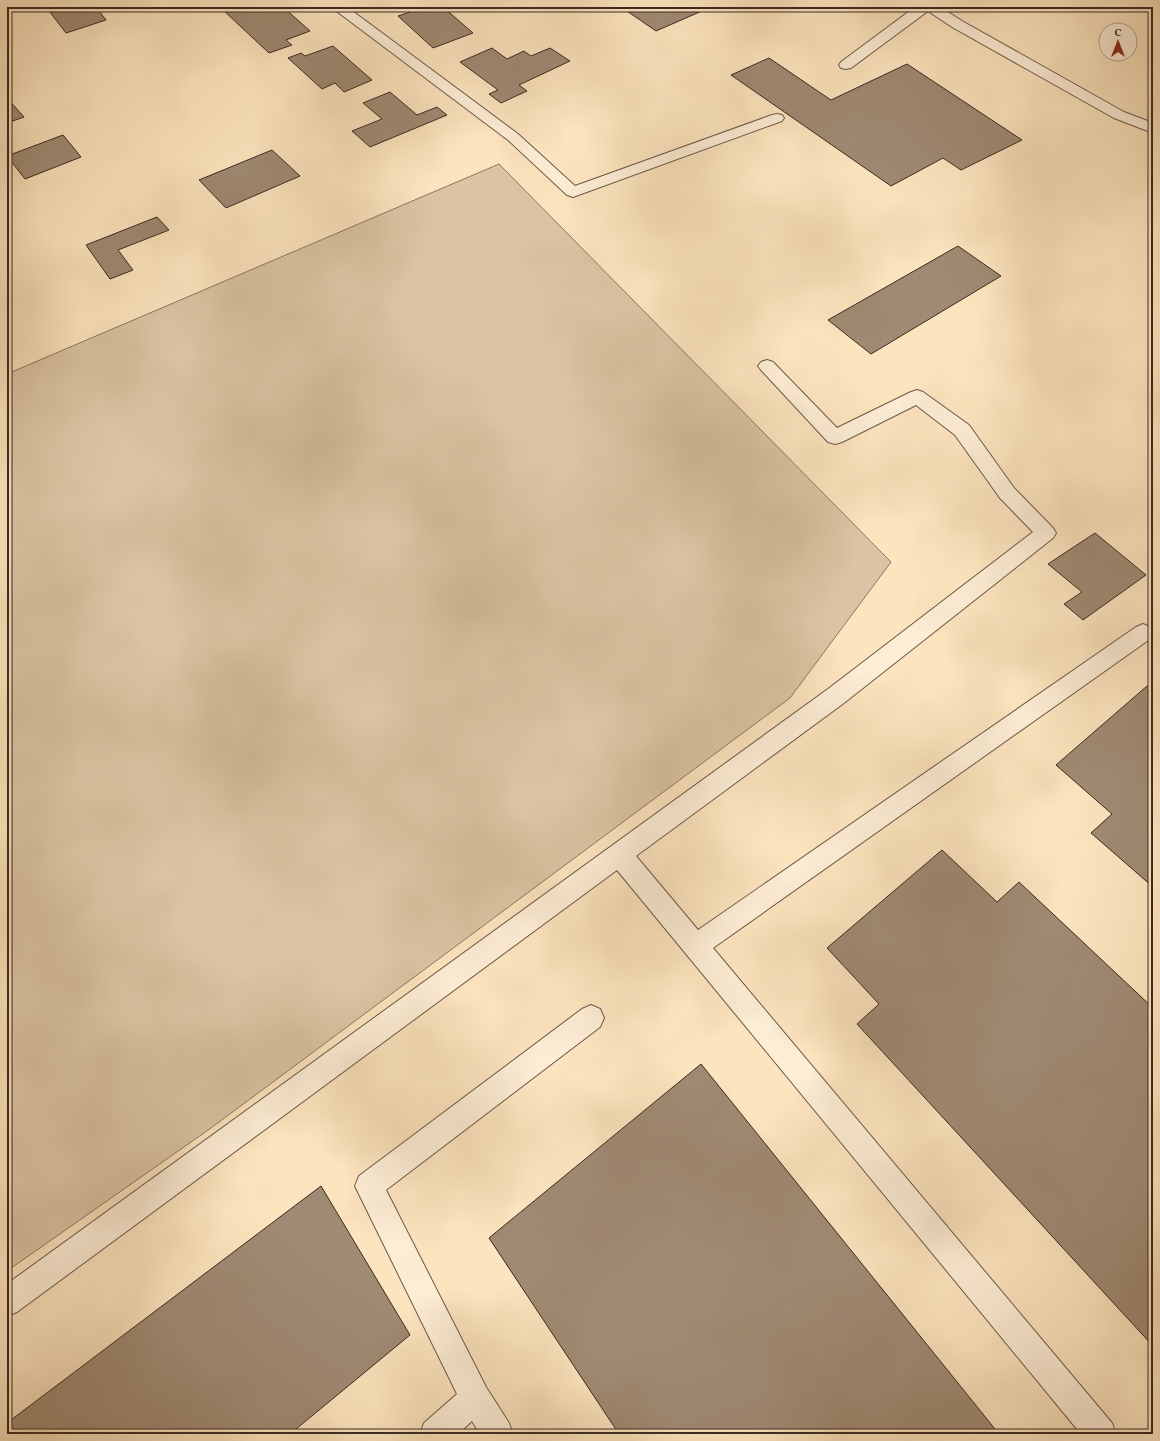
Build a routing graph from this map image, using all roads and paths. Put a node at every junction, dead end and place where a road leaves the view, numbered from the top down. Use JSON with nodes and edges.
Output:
{"nodes":[{"id":1,"x":338,"y":7,"type":"edge"},
{"id":2,"x":924,"y":7,"type":"edge"},
{"id":3,"x":931,"y":7,"type":"edge"},
{"id":4,"x":846,"y":65,"type":"dead end"},
{"id":5,"x":777,"y":118,"type":"dead end"},
{"id":6,"x":1153,"y":128,"type":"edge"},
{"id":7,"x":767,"y":366,"type":"dead end"},
{"id":8,"x":1143,"y":632,"type":"dead end"},
{"id":9,"x":619,"y":854,"type":"junction"},
{"id":10,"x":696,"y":946,"type":"junction"},
{"id":11,"x":591,"y":1018,"type":"dead end"},
{"id":12,"x":7,"y":1302,"type":"edge"},
{"id":13,"x":475,"y":1398,"type":"junction"},
{"id":14,"x":435,"y":1434,"type":"edge"},
{"id":15,"x":498,"y":1434,"type":"edge"},
{"id":16,"x":1101,"y":1434,"type":"edge"}],
"edges":[{"from":1,"to":5,"type":"street"},
{"from":2,"to":4,"type":"street"},
{"from":3,"to":6,"type":"street"},
{"from":7,"to":9,"type":"street"},
{"from":8,"to":10,"type":"street"},
{"from":9,"to":10,"type":"street"},
{"from":9,"to":12,"type":"street"},
{"from":10,"to":16,"type":"street"},
{"from":11,"to":13,"type":"street"},
{"from":13,"to":14,"type":"street"},
{"from":13,"to":15,"type":"street"}]}
